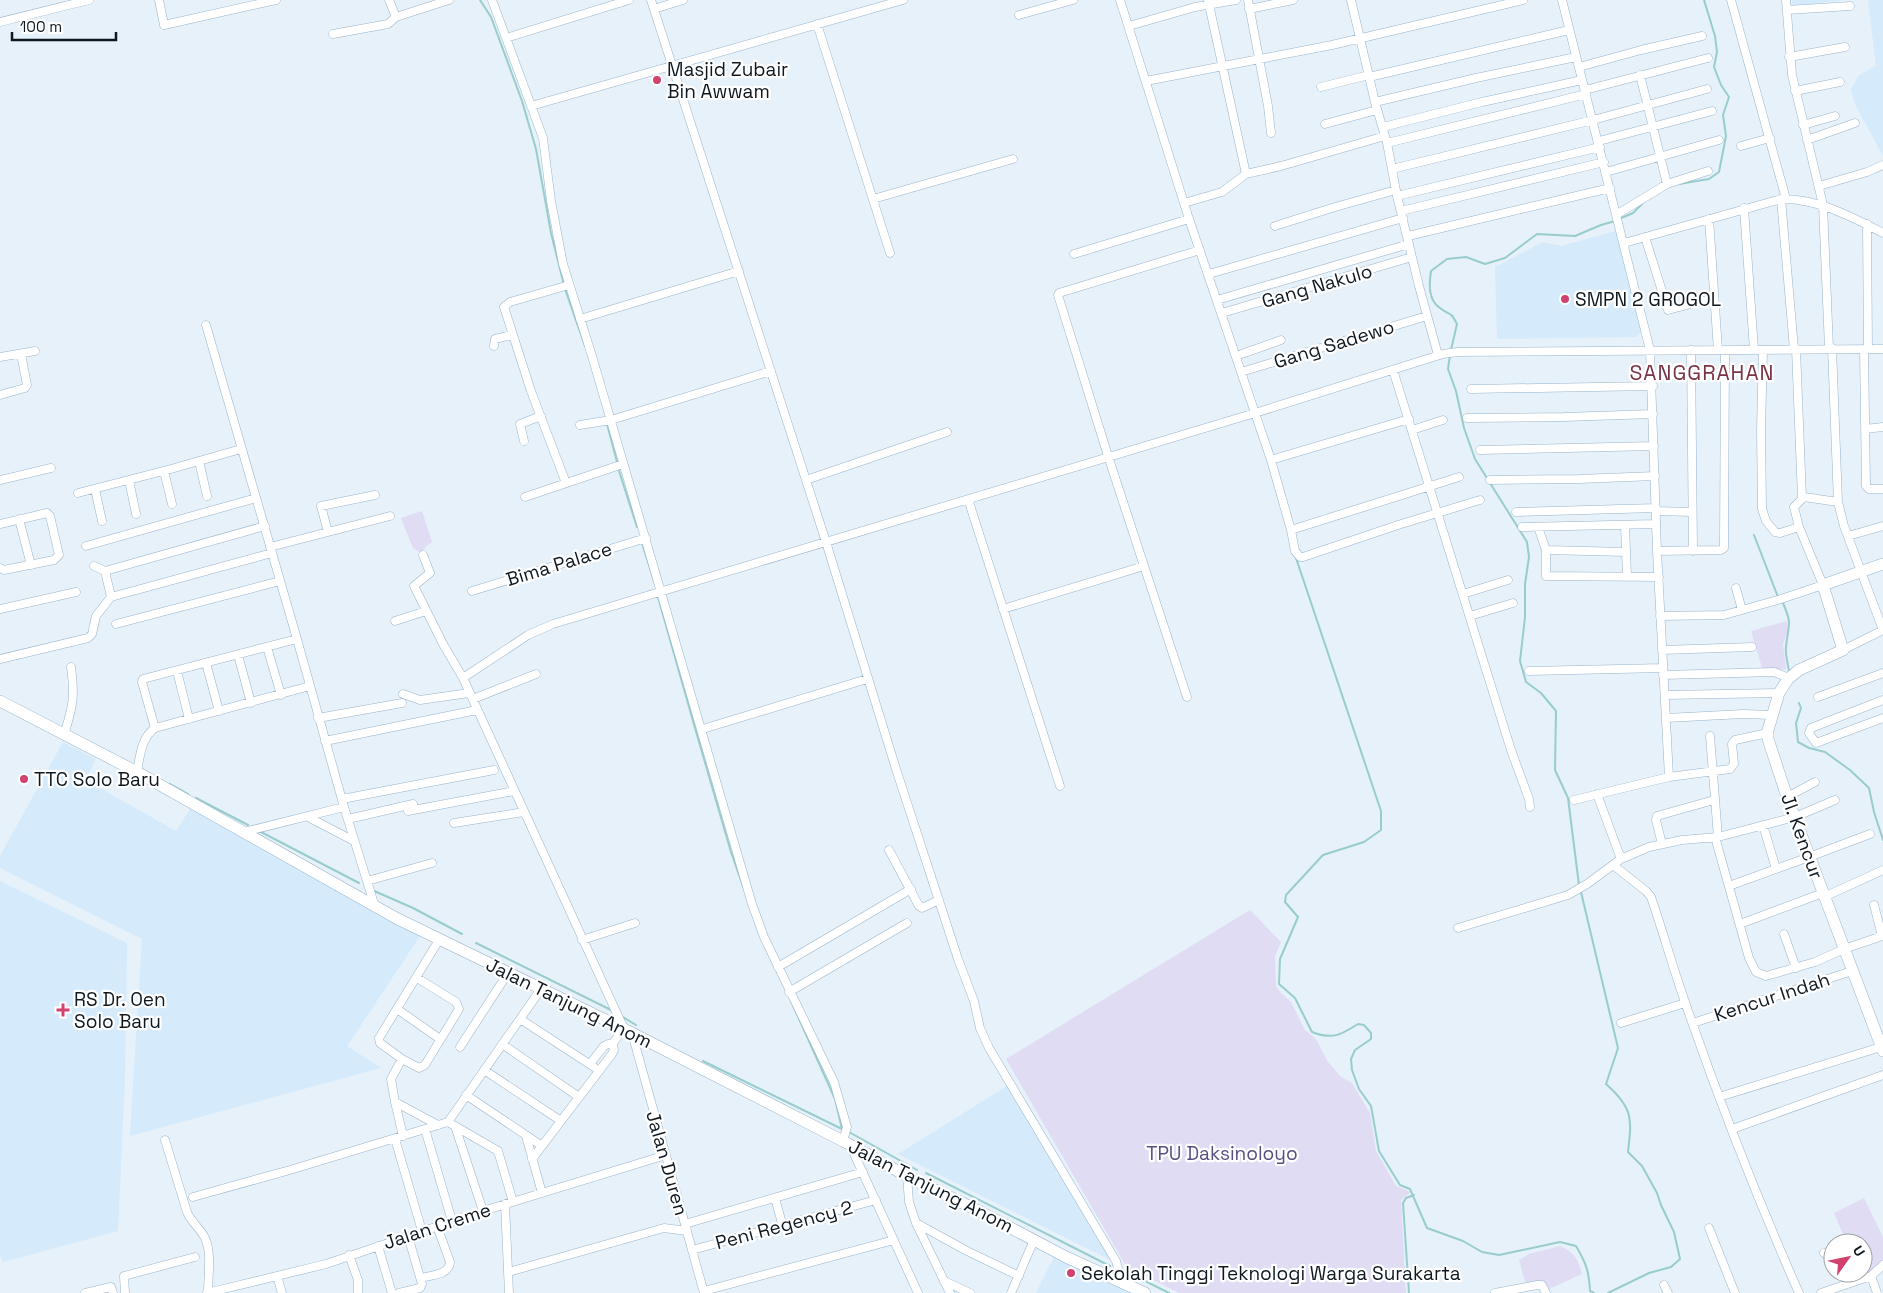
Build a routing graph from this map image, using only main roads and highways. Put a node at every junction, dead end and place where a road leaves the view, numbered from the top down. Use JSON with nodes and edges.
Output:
{"nodes":[{"id":1,"x":1883,"y":564,"type":"edge"},
{"id":2,"x":0,"y":701,"type":"edge"},
{"id":3,"x":1882,"y":1049,"type":"edge"},
{"id":4,"x":1145,"y":1293,"type":"edge"}],
"edges":[{"from":1,"to":3,"type":"main road","name":"Jl. Kencur"},
{"from":2,"to":4,"type":"main road","name":"Jalan Tanjung Anom"}]}
